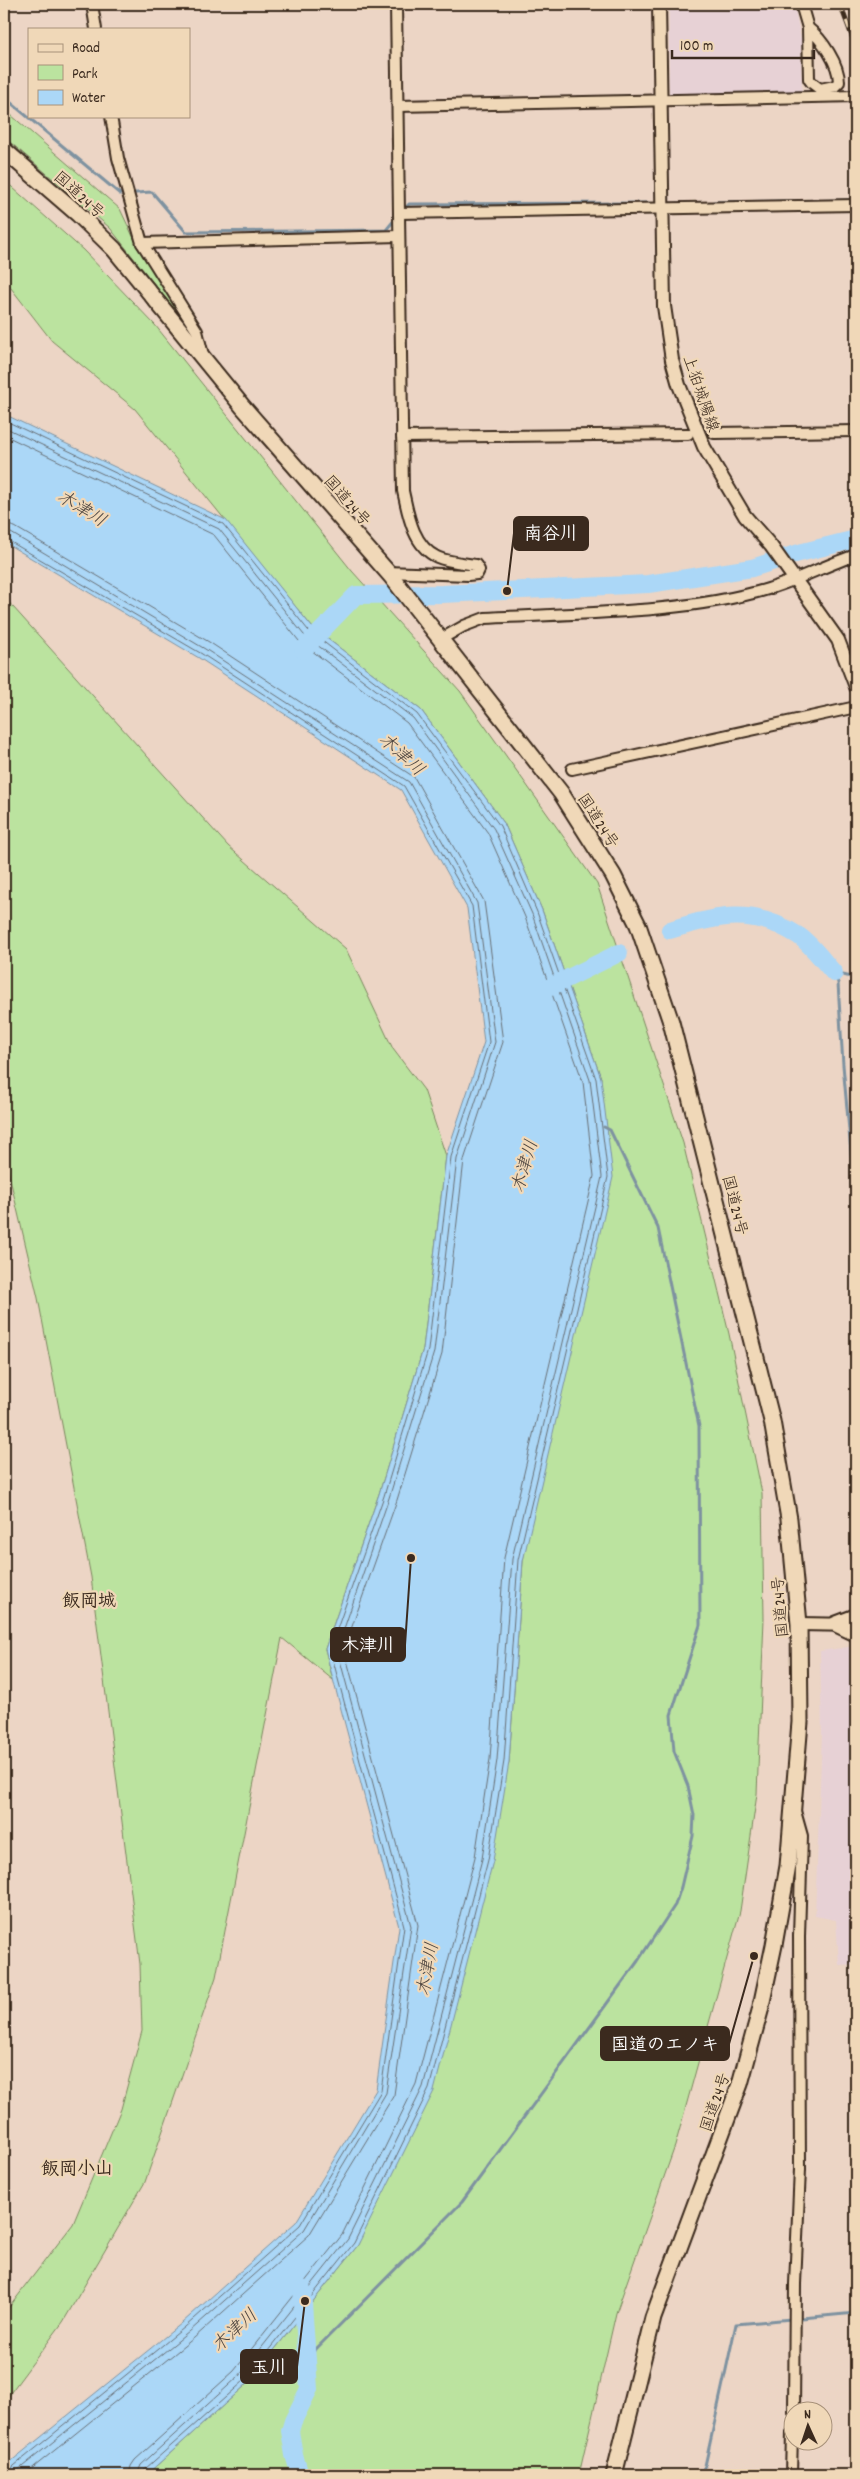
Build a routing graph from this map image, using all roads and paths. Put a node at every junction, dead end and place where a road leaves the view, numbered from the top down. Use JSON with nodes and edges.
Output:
{"nodes":[{"id":1,"x":92,"y":4,"type":"edge"},
{"id":2,"x":396,"y":4,"type":"edge"},
{"id":3,"x":659,"y":4,"type":"edge"},
{"id":4,"x":801,"y":4,"type":"edge"},
{"id":5,"x":96,"y":28,"type":"edge"},
{"id":6,"x":808,"y":28,"type":"junction"},
{"id":7,"x":856,"y":96,"type":"edge"},
{"id":8,"x":660,"y":100,"type":"junction"},
{"id":9,"x":398,"y":106,"type":"junction"},
{"id":10,"x":111,"y":118,"type":"edge"},
{"id":11,"x":4,"y":150,"type":"edge"},
{"id":12,"x":856,"y":205,"type":"edge"},
{"id":13,"x":662,"y":209,"type":"junction"},
{"id":14,"x":399,"y":213,"type":"junction"},
{"id":15,"x":400,"y":236,"type":"junction"},
{"id":16,"x":142,"y":243,"type":"junction"},
{"id":17,"x":204,"y":357,"type":"junction"},
{"id":18,"x":856,"y":430,"type":"edge"},
{"id":19,"x":714,"y":433,"type":"dead end"},
{"id":20,"x":688,"y":434,"type":"dead end"},
{"id":21,"x":402,"y":437,"type":"junction"},
{"id":22,"x":856,"y":555,"type":"edge"},
{"id":23,"x":389,"y":574,"type":"junction"},
{"id":24,"x":792,"y":574,"type":"junction"},
{"id":25,"x":441,"y":639,"type":"junction"},
{"id":26,"x":856,"y":687,"type":"edge"},
{"id":27,"x":856,"y":707,"type":"edge"},
{"id":28,"x":572,"y":769,"type":"dead end"},
{"id":29,"x":856,"y":1615,"type":"edge"},
{"id":30,"x":799,"y":1624,"type":"junction"},
{"id":31,"x":832,"y":1624,"type":"junction"},
{"id":32,"x":856,"y":1625,"type":"edge"},
{"id":33,"x":856,"y":1635,"type":"edge"},
{"id":34,"x":794,"y":1807,"type":"junction"},
{"id":35,"x":794,"y":2402,"type":"edge"},
{"id":36,"x":792,"y":2452,"type":"edge"},
{"id":37,"x":614,"y":2475,"type":"edge"},
{"id":38,"x":791,"y":2475,"type":"edge"}],
"edges":[{"from":1,"to":5,"type":"street"},
{"from":2,"to":9,"type":"street"},
{"from":3,"to":8,"type":"main road","name":"上狛城陽線"},
{"from":4,"to":6,"type":"street"},
{"from":6,"to":6,"type":"street"},
{"from":7,"to":8,"type":"street"},
{"from":8,"to":9,"type":"street"},
{"from":8,"to":13,"type":"main road","name":"上狛城陽線"},
{"from":9,"to":14,"type":"street"},
{"from":10,"to":16,"type":"street"},
{"from":11,"to":17,"type":"highway","name":"国道24号"},
{"from":12,"to":13,"type":"street"},
{"from":13,"to":14,"type":"street"},
{"from":13,"to":24,"type":"main road","name":"上狛城陽線"},
{"from":14,"to":15,"type":"street"},
{"from":15,"to":16,"type":"street"},
{"from":15,"to":21,"type":"street"},
{"from":16,"to":17,"type":"street"},
{"from":17,"to":23,"type":"highway","name":"国道24号"},
{"from":18,"to":19,"type":"street"},
{"from":20,"to":21,"type":"street"},
{"from":21,"to":23,"type":"street"},
{"from":22,"to":24,"type":"street"},
{"from":23,"to":25,"type":"highway","name":"国道24号"},
{"from":24,"to":25,"type":"street"},
{"from":24,"to":26,"type":"main road","name":"上狛城陽線"},
{"from":25,"to":30,"type":"highway","name":"国道24号"},
{"from":27,"to":28,"type":"street"},
{"from":29,"to":31,"type":"main road"},
{"from":30,"to":31,"type":"main road"},
{"from":30,"to":34,"type":"highway","name":"国道24号"},
{"from":31,"to":32,"type":"main road"},
{"from":31,"to":33,"type":"main road"},
{"from":34,"to":35,"type":"street"},
{"from":34,"to":37,"type":"highway","name":"国道24号"},
{"from":36,"to":38,"type":"street"}]}
